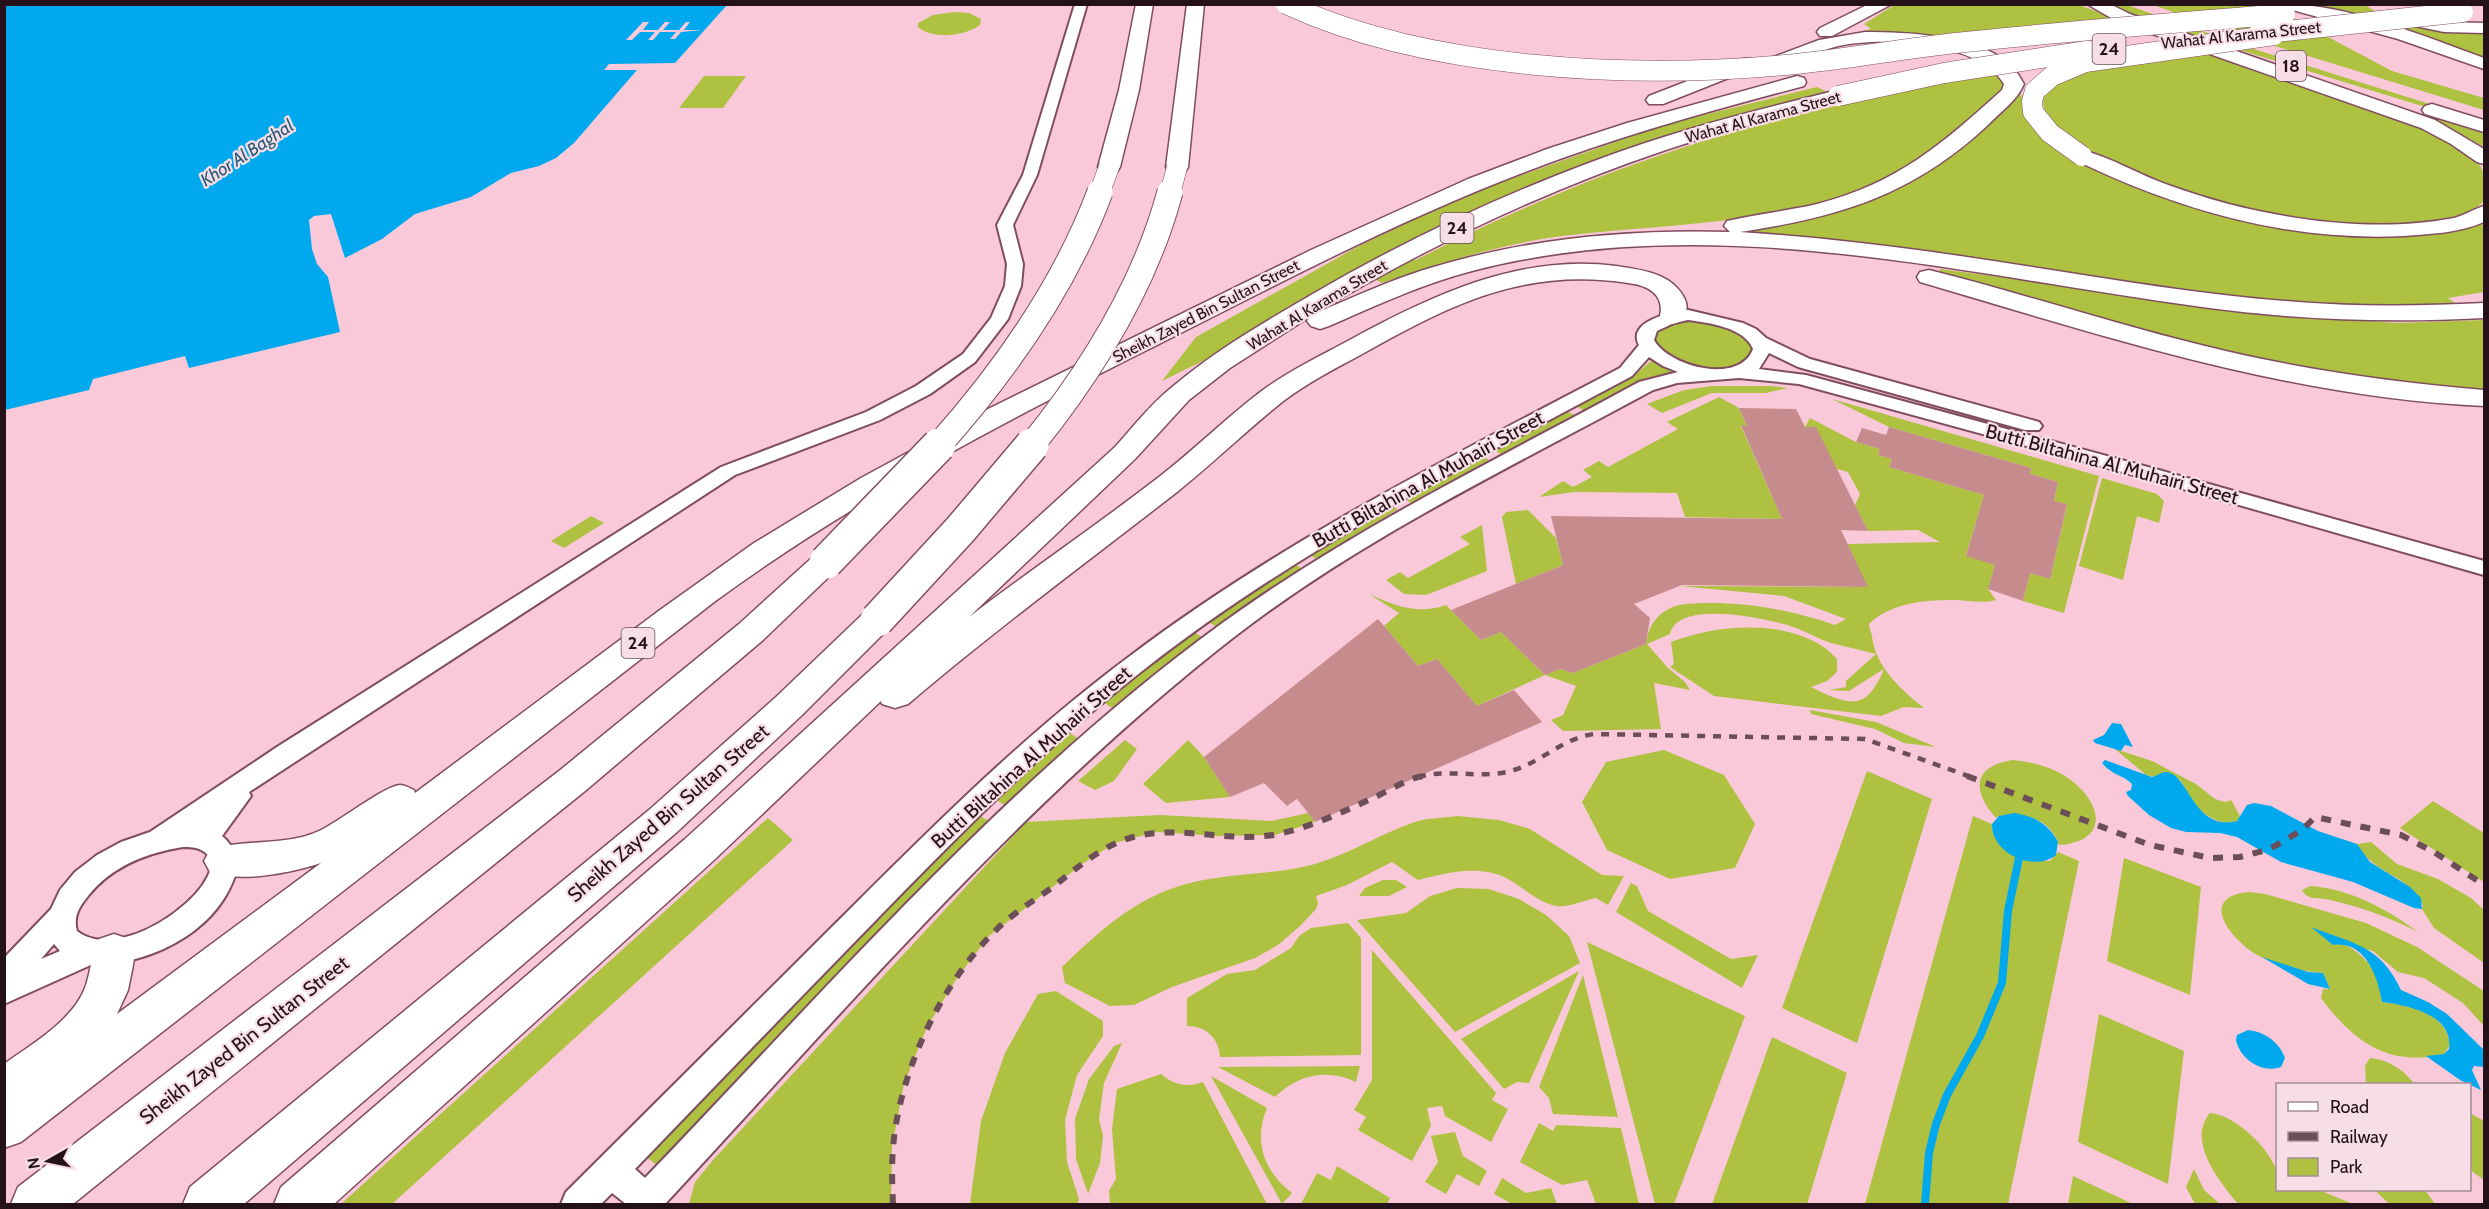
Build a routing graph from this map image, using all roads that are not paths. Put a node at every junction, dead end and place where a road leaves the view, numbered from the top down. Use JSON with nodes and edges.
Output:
{"nodes":[{"id":1,"x":1081,"y":4,"type":"edge"},
{"id":2,"x":1145,"y":4,"type":"edge"},
{"id":3,"x":1196,"y":4,"type":"edge"},
{"id":4,"x":1286,"y":4,"type":"edge"},
{"id":5,"x":1884,"y":4,"type":"edge"},
{"id":6,"x":2097,"y":4,"type":"edge"},
{"id":7,"x":2149,"y":8,"type":"dead end"},
{"id":8,"x":2288,"y":9,"type":"edge"},
{"id":9,"x":2374,"y":10,"type":"edge"},
{"id":10,"x":2484,"y":11,"type":"edge"},
{"id":11,"x":2484,"y":28,"type":"edge"},
{"id":12,"x":2284,"y":54,"type":"dead end"},
{"id":13,"x":2484,"y":64,"type":"edge"},
{"id":14,"x":2419,"y":95,"type":"dead end"},
{"id":15,"x":1662,"y":98,"type":"junction"},
{"id":16,"x":2484,"y":115,"type":"edge"},
{"id":17,"x":2484,"y":126,"type":"edge"},
{"id":18,"x":2484,"y":158,"type":"edge"},
{"id":19,"x":2484,"y":213,"type":"edge"},
{"id":20,"x":1640,"y":241,"type":"junction"},
{"id":21,"x":1330,"y":249,"type":"junction"},
{"id":22,"x":1485,"y":260,"type":"junction"},
{"id":23,"x":2484,"y":311,"type":"edge"},
{"id":24,"x":1673,"y":316,"type":"junction"},
{"id":25,"x":2096,"y":325,"type":"junction"},
{"id":26,"x":1757,"y":340,"type":"junction"},
{"id":27,"x":1648,"y":346,"type":"junction"},
{"id":28,"x":1738,"y":372,"type":"junction"},
{"id":29,"x":1710,"y":374,"type":"junction"},
{"id":30,"x":2484,"y":398,"type":"edge"},
{"id":31,"x":2484,"y":414,"type":"edge"},
{"id":32,"x":1125,"y":453,"type":"junction"},
{"id":33,"x":2484,"y":551,"type":"edge"},
{"id":34,"x":2484,"y":568,"type":"edge"},
{"id":35,"x":580,"y":689,"type":"junction"},
{"id":36,"x":286,"y":754,"type":"junction"},
{"id":37,"x":159,"y":840,"type":"junction"},
{"id":38,"x":214,"y":850,"type":"junction"},
{"id":39,"x":699,"y":850,"type":"junction"},
{"id":40,"x":61,"y":917,"type":"junction"},
{"id":41,"x":102,"y":952,"type":"junction"},
{"id":42,"x":4,"y":979,"type":"edge"},
{"id":43,"x":4,"y":991,"type":"edge"},
{"id":44,"x":4,"y":1092,"type":"edge"},
{"id":45,"x":4,"y":1126,"type":"edge"},
{"id":46,"x":611,"y":1171,"type":"junction"},
{"id":47,"x":645,"y":1202,"type":"edge"},
{"id":48,"x":35,"y":1204,"type":"edge"},
{"id":49,"x":207,"y":1204,"type":"edge"},
{"id":50,"x":298,"y":1204,"type":"edge"},
{"id":51,"x":578,"y":1204,"type":"edge"}],
"edges":[{"from":1,"to":36,"type":"street"},
{"from":2,"to":48,"type":"highway","name":"Sheikh Zayed Bin Sultan Street","bridge":true},
{"from":3,"to":49,"type":"highway","name":"Sheikh Zayed Bin Sultan Street","bridge":true},
{"from":4,"to":8,"type":"highway","bridge":true},
{"from":5,"to":15,"type":"highway"},
{"from":6,"to":17,"type":"highway","number":"18"},
{"from":6,"to":18,"type":"highway"},
{"from":7,"to":12,"type":"highway","number":"18"},
{"from":8,"to":9,"type":"highway","name":"Wahat Al Karama Street","number":"24"},
{"from":8,"to":13,"type":"highway"},
{"from":8,"to":21,"type":"highway","name":"Wahat Al Karama Street","number":"24","bridge":true},
{"from":9,"to":10,"type":"highway","name":"Wahat Al Karama Street","number":"24","bridge":true},
{"from":9,"to":11,"type":"highway"},
{"from":9,"to":19,"type":"highway","bridge":true},
{"from":9,"to":32,"type":"highway","name":"Wahat Al Karama Street","number":"24","bridge":true},
{"from":14,"to":16,"type":"highway"},
{"from":15,"to":21,"type":"highway"},
{"from":15,"to":22,"type":"highway"},
{"from":20,"to":22,"type":"highway"},
{"from":20,"to":23,"type":"highway"},
{"from":20,"to":25,"type":"highway"},
{"from":21,"to":35,"type":"highway","name":"Sheikh Zayed Bin Sultan Street","number":"24"},
{"from":22,"to":32,"type":"highway"},
{"from":24,"to":26,"type":"street","name":"Butti Biltahina Al Muhairi Street"},
{"from":24,"to":27,"type":"street","name":"Butti Biltahina Al Muhairi Street"},
{"from":24,"to":39,"type":"highway"},
{"from":25,"to":30,"type":"highway"},
{"from":25,"to":31,"type":"highway"},
{"from":26,"to":28,"type":"street"},
{"from":26,"to":33,"type":"street","name":"Butti Biltahina Al Muhairi Street"},
{"from":27,"to":29,"type":"street"},
{"from":27,"to":46,"type":"street","name":"Butti Biltahina Al Muhairi Street"},
{"from":28,"to":29,"type":"street","name":"Butti Biltahina Al Muhairi Street"},
{"from":28,"to":34,"type":"street","name":"Butti Biltahina Al Muhairi Street"},
{"from":29,"to":47,"type":"street","name":"Butti Biltahina Al Muhairi Street"},
{"from":32,"to":39,"type":"highway","number":"24"},
{"from":35,"to":38,"type":"highway"},
{"from":35,"to":45,"type":"highway","name":"Sheikh Zayed Bin Sultan Street","number":"24"},
{"from":36,"to":37,"type":"street"},
{"from":36,"to":38,"type":"street"},
{"from":37,"to":38,"type":"street"},
{"from":37,"to":40,"type":"street"},
{"from":38,"to":41,"type":"street"},
{"from":39,"to":50,"type":"highway","number":"24"},
{"from":40,"to":41,"type":"street"},
{"from":40,"to":42,"type":"street"},
{"from":41,"to":43,"type":"street"},
{"from":41,"to":44,"type":"highway"},
{"from":46,"to":47,"type":"street"},
{"from":46,"to":51,"type":"street","name":"Butti Biltahina Al Muhairi Street"}]}
